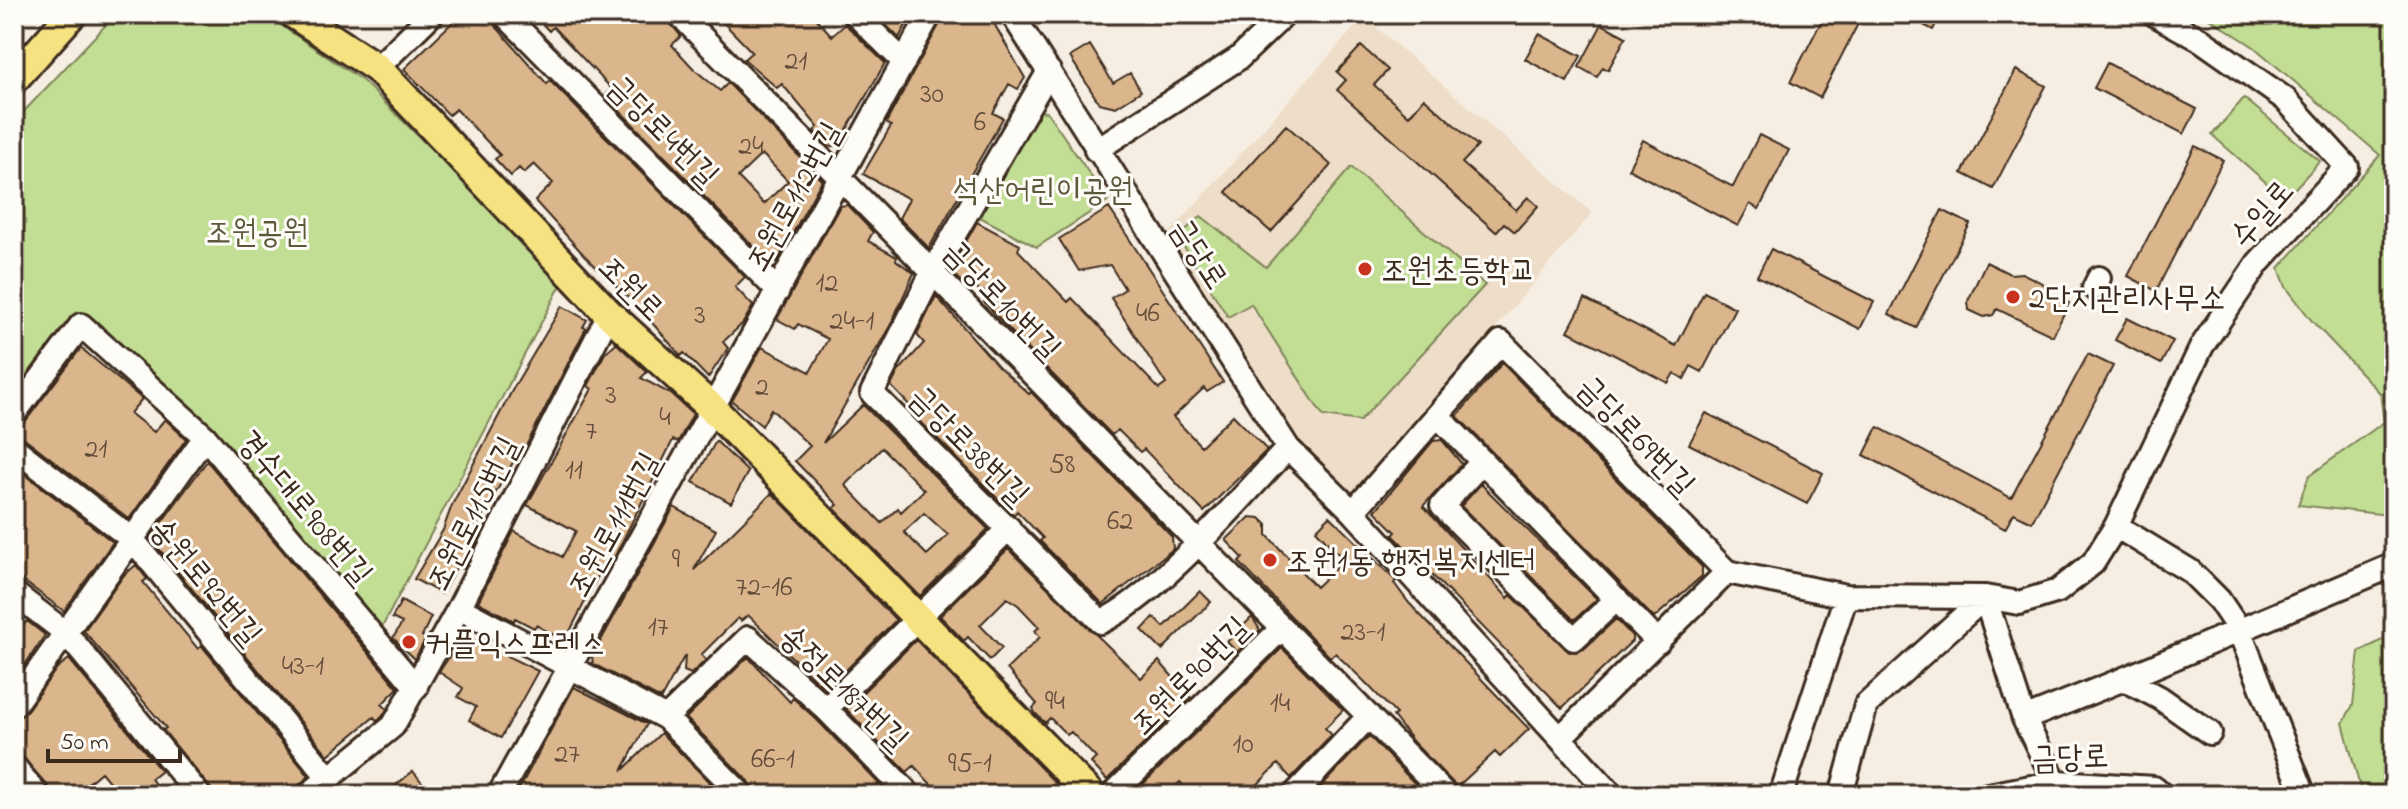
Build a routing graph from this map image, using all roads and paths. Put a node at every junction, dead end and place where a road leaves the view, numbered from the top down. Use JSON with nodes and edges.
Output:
{"nodes":[{"id":1,"x":72,"y":14,"type":"edge"},
{"id":2,"x":294,"y":14,"type":"edge"},
{"id":3,"x":432,"y":14,"type":"edge"},
{"id":4,"x":504,"y":14,"type":"edge"},
{"id":5,"x":679,"y":14,"type":"edge"},
{"id":6,"x":855,"y":14,"type":"edge"},
{"id":7,"x":930,"y":14,"type":"edge"},
{"id":8,"x":1012,"y":14,"type":"edge"},
{"id":9,"x":1285,"y":14,"type":"edge"},
{"id":10,"x":2154,"y":14,"type":"edge"},
{"id":11,"x":904,"y":62,"type":"junction"},
{"id":12,"x":377,"y":68,"type":"junction"},
{"id":13,"x":1049,"y":71,"type":"junction"},
{"id":14,"x":14,"y":79,"type":"edge"},
{"id":15,"x":1096,"y":150,"type":"junction"},
{"id":16,"x":839,"y":178,"type":"junction"},
{"id":17,"x":932,"y":273,"type":"junction"},
{"id":18,"x":778,"y":291,"type":"junction"},
{"id":19,"x":609,"y":314,"type":"junction"},
{"id":20,"x":713,"y":409,"type":"junction"},
{"id":21,"x":14,"y":414,"type":"edge"},
{"id":22,"x":1438,"y":416,"type":"junction"},
{"id":23,"x":205,"y":437,"type":"junction"},
{"id":24,"x":14,"y":448,"type":"edge"},
{"id":25,"x":1288,"y":448,"type":"junction"},
{"id":26,"x":1482,"y":462,"type":"junction"},
{"id":27,"x":1353,"y":512,"type":"junction"},
{"id":28,"x":2116,"y":526,"type":"junction"},
{"id":29,"x":1009,"y":528,"type":"junction"},
{"id":30,"x":133,"y":540,"type":"junction"},
{"id":31,"x":1196,"y":543,"type":"junction"},
{"id":32,"x":2394,"y":565,"type":"edge"},
{"id":33,"x":1727,"y":572,"type":"junction"},
{"id":34,"x":14,"y":593,"type":"edge"},
{"id":35,"x":1846,"y":596,"type":"junction"},
{"id":36,"x":1985,"y":597,"type":"junction"},
{"id":37,"x":1617,"y":599,"type":"junction"},
{"id":38,"x":459,"y":608,"type":"junction"},
{"id":39,"x":917,"y":616,"type":"junction"},
{"id":40,"x":1280,"y":630,"type":"junction"},
{"id":41,"x":2239,"y":630,"type":"junction"},
{"id":42,"x":66,"y":633,"type":"junction"},
{"id":43,"x":1658,"y":642,"type":"junction"},
{"id":44,"x":570,"y":668,"type":"junction"},
{"id":45,"x":2124,"y":679,"type":"junction"},
{"id":46,"x":416,"y":687,"type":"junction"},
{"id":47,"x":14,"y":705,"type":"edge"},
{"id":48,"x":826,"y":709,"type":"junction"},
{"id":49,"x":1369,"y":716,"type":"junction"},
{"id":50,"x":666,"y":718,"type":"junction"},
{"id":51,"x":2024,"y":719,"type":"junction"},
{"id":52,"x":2210,"y":733,"type":"dead end"},
{"id":53,"x":1562,"y":736,"type":"junction"},
{"id":54,"x":14,"y":766,"type":"edge"},
{"id":55,"x":329,"y":778,"type":"junction"},
{"id":56,"x":2060,"y":789,"type":"edge"},
{"id":57,"x":2157,"y":793,"type":"edge"},
{"id":58,"x":37,"y":795,"type":"edge"},
{"id":59,"x":199,"y":795,"type":"edge"},
{"id":60,"x":308,"y":795,"type":"edge"},
{"id":61,"x":499,"y":795,"type":"edge"},
{"id":62,"x":742,"y":795,"type":"edge"},
{"id":63,"x":910,"y":795,"type":"edge"},
{"id":64,"x":1091,"y":795,"type":"edge"},
{"id":65,"x":1112,"y":795,"type":"edge"},
{"id":66,"x":1294,"y":795,"type":"edge"},
{"id":67,"x":1446,"y":795,"type":"edge"},
{"id":68,"x":1612,"y":795,"type":"edge"},
{"id":69,"x":1781,"y":795,"type":"edge"},
{"id":70,"x":1841,"y":795,"type":"edge"},
{"id":71,"x":1988,"y":795,"type":"edge"},
{"id":72,"x":2304,"y":795,"type":"edge"}],
"edges":[{"from":1,"to":14,"type":"main road"},
{"from":2,"to":12,"type":"main road","name":"조원로"},
{"from":3,"to":12,"type":"street"},
{"from":4,"to":18,"type":"street","name":"금당로4번길"},
{"from":5,"to":16,"type":"street","name":"금당로10번길"},
{"from":6,"to":11,"type":"street"},
{"from":7,"to":11,"type":"street","name":"조원로112번길"},
{"from":8,"to":13,"type":"street","name":"금당로"},
{"from":9,"to":15,"type":"street"},
{"from":10,"to":28,"type":"street","name":"수일로"},
{"from":11,"to":16,"type":"street","name":"조원로112번길"},
{"from":12,"to":19,"type":"main road","name":"조원로"},
{"from":13,"to":15,"type":"street","name":"금당로"},
{"from":13,"to":17,"type":"street","name":"금당로38번길"},
{"from":15,"to":25,"type":"street","name":"금당로"},
{"from":16,"to":17,"type":"street","name":"금당로10번길"},
{"from":16,"to":18,"type":"street","name":"조원로112번길"},
{"from":17,"to":29,"type":"street","name":"금당로38번길"},
{"from":17,"to":31,"type":"street","name":"금당로10번길"},
{"from":18,"to":20,"type":"street","name":"조원로112번길"},
{"from":19,"to":20,"type":"main road","name":"조원로"},
{"from":19,"to":38,"type":"street","name":"조원로115번길"},
{"from":20,"to":39,"type":"main road","name":"조원로"},
{"from":20,"to":44,"type":"street","name":"조원로111번길"},
{"from":21,"to":23,"type":"street"},
{"from":22,"to":26,"type":"street"},
{"from":22,"to":27,"type":"street"},
{"from":22,"to":33,"type":"street","name":"금당로69번길"},
{"from":23,"to":30,"type":"street","name":"경수대로908번길"},
{"from":23,"to":46,"type":"street","name":"경수대로908번길"},
{"from":24,"to":30,"type":"street","name":"송원로92번길"},
{"from":25,"to":27,"type":"street","name":"금당로"},
{"from":25,"to":31,"type":"street","name":"금당로38번길"},
{"from":26,"to":37,"type":"street"},
{"from":26,"to":37,"type":"street"},
{"from":27,"to":53,"type":"street","name":"금당로"},
{"from":28,"to":36,"type":"street"},
{"from":28,"to":41,"type":"street"},
{"from":29,"to":31,"type":"street","name":"금당로38번길"},
{"from":29,"to":39,"type":"street"},
{"from":30,"to":42,"type":"street","name":"경수대로908번길"},
{"from":30,"to":55,"type":"street","name":"송원로92번길"},
{"from":31,"to":40,"type":"street","name":"금당로10번길"},
{"from":32,"to":41,"type":"street"},
{"from":33,"to":35,"type":"street"},
{"from":33,"to":43,"type":"street"},
{"from":34,"to":42,"type":"street"},
{"from":35,"to":36,"type":"street"},
{"from":35,"to":69,"type":"street"},
{"from":36,"to":51,"type":"street"},
{"from":36,"to":70,"type":"street"},
{"from":37,"to":43,"type":"street"},
{"from":38,"to":44,"type":"street"},
{"from":38,"to":46,"type":"street","name":"조원로115번길"},
{"from":39,"to":48,"type":"street"},
{"from":39,"to":64,"type":"main road","name":"조원로"},
{"from":40,"to":49,"type":"street","name":"조원로90번길"},
{"from":40,"to":65,"type":"street","name":"조원로90번길"},
{"from":41,"to":45,"type":"street"},
{"from":41,"to":72,"type":"street"},
{"from":42,"to":47,"type":"street","name":"경수대로908번길"},
{"from":42,"to":59,"type":"street"},
{"from":43,"to":53,"type":"street"},
{"from":44,"to":50,"type":"street"},
{"from":44,"to":61,"type":"street","name":"조원로111번길"},
{"from":45,"to":51,"type":"street"},
{"from":45,"to":52,"type":"street"},
{"from":46,"to":55,"type":"street","name":"조원로115번길"},
{"from":48,"to":50,"type":"street","name":"송정로187번길"},
{"from":48,"to":63,"type":"street","name":"송정로187번길"},
{"from":49,"to":66,"type":"street"},
{"from":49,"to":67,"type":"street","name":"조원로90번길"},
{"from":50,"to":62,"type":"street"},
{"from":51,"to":56,"type":"street"},
{"from":53,"to":68,"type":"street","name":"금당로"},
{"from":54,"to":58,"type":"street"},
{"from":55,"to":60,"type":"street","name":"조원로115번길"},
{"from":56,"to":57,"type":"street","name":"금당로"},
{"from":56,"to":71,"type":"street","name":"금당로"}]}
